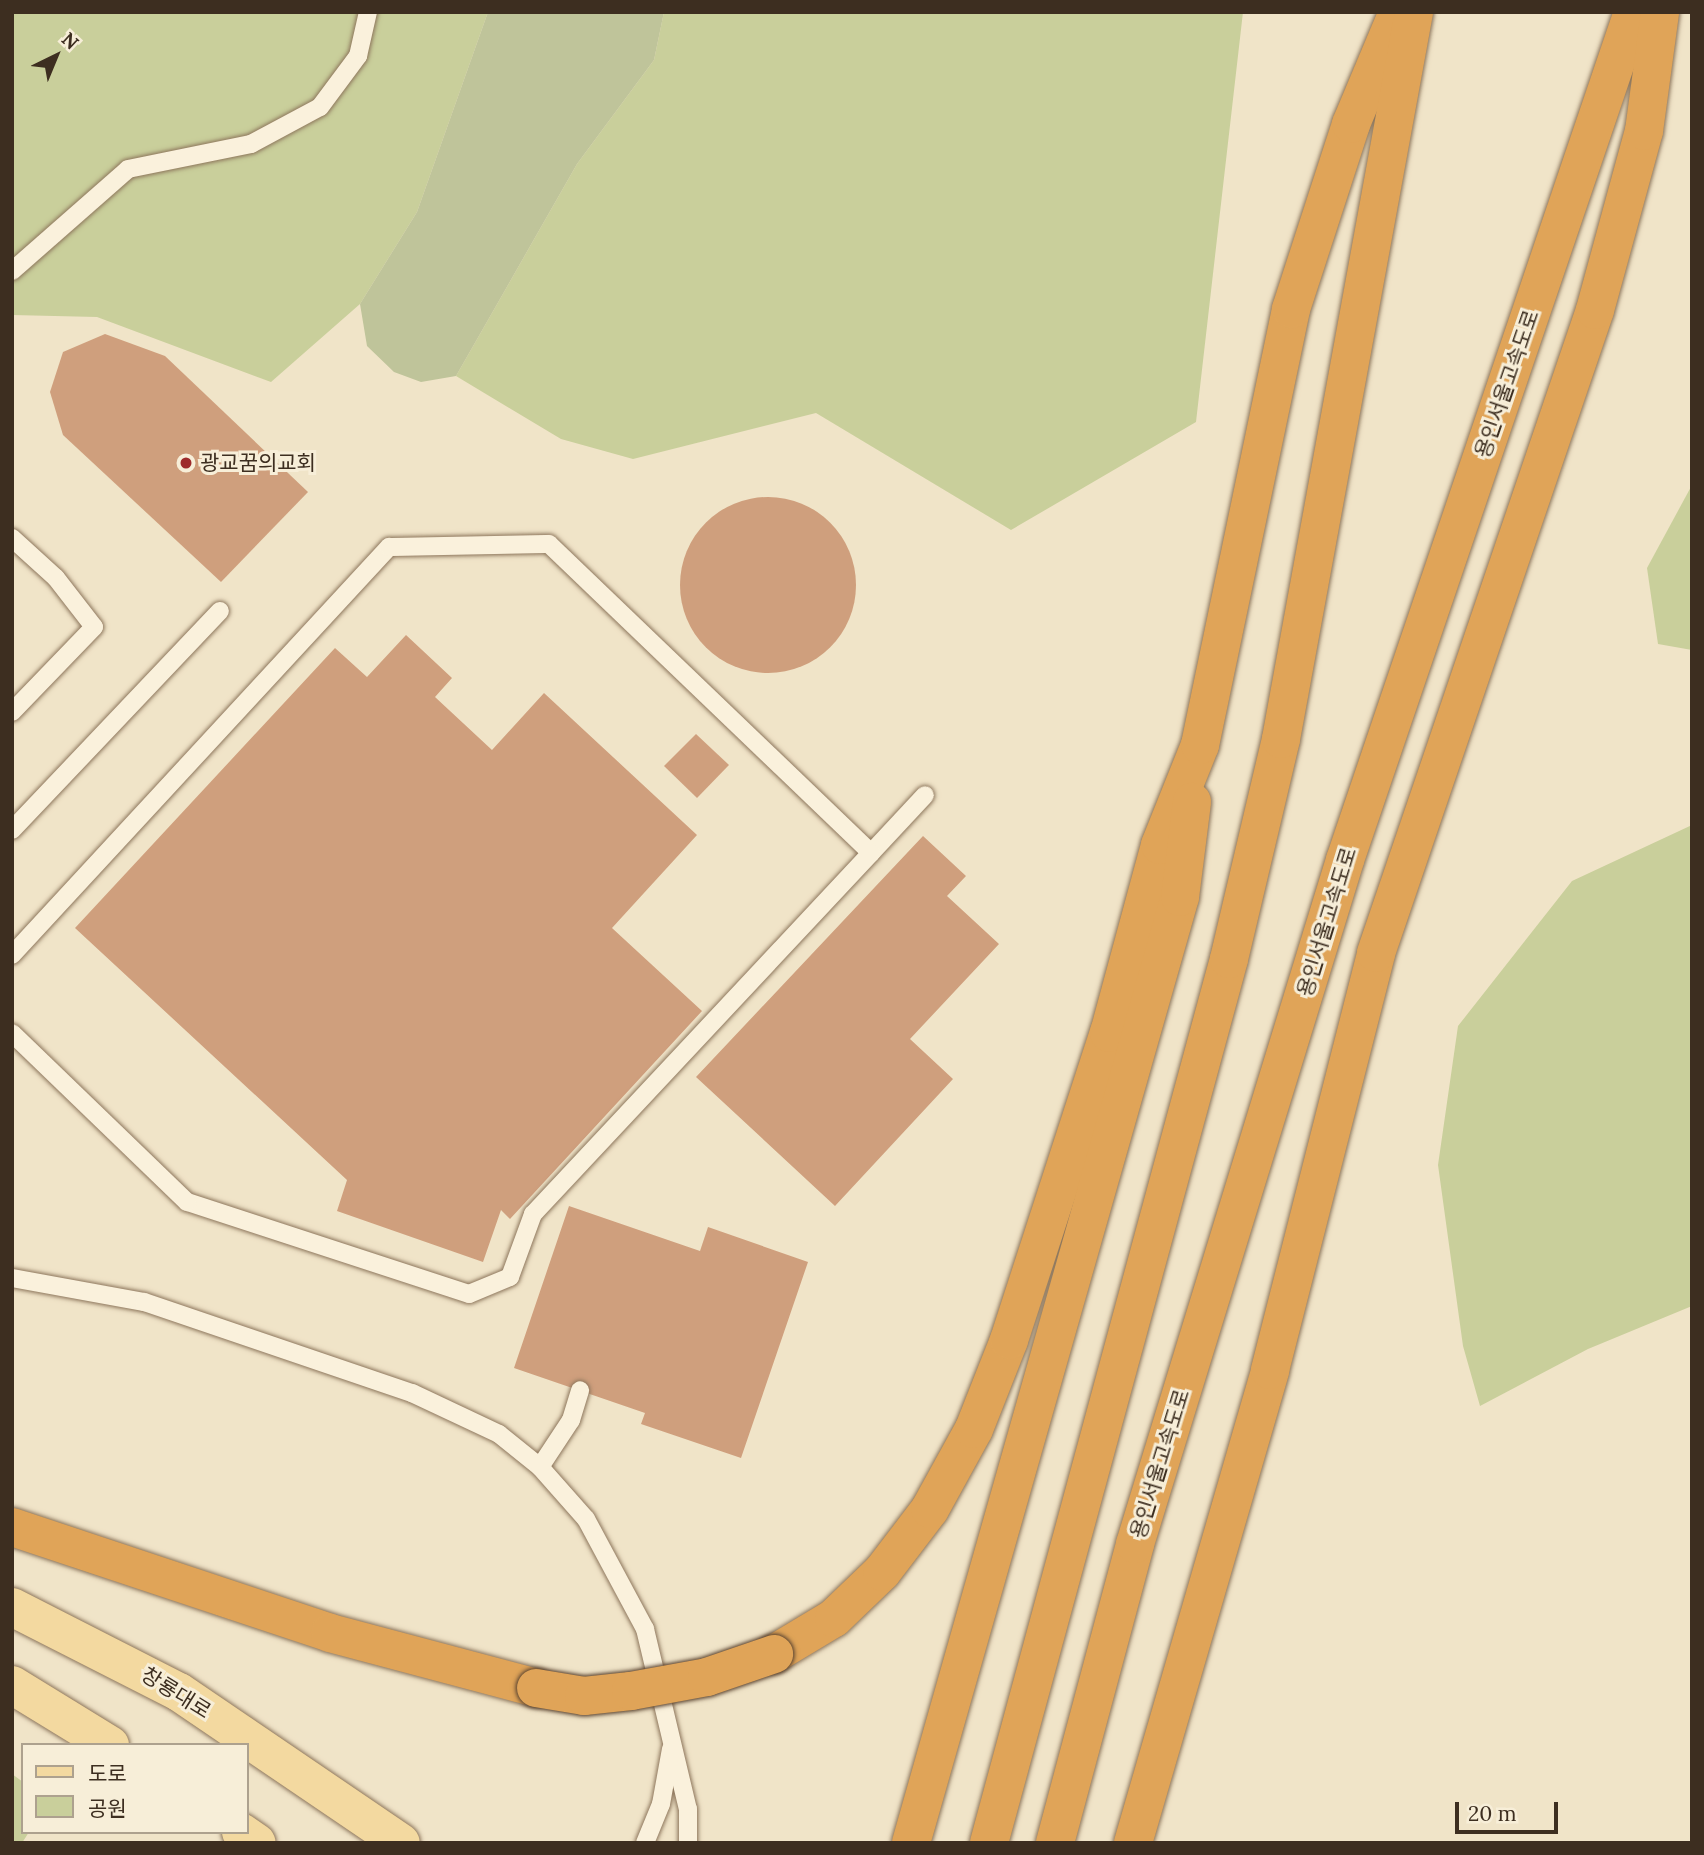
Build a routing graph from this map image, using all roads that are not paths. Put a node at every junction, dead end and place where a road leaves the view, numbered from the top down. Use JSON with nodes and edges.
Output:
{"nodes":[{"id":1,"x":368,"y":12,"type":"edge"},
{"id":2,"x":1398,"y":12,"type":"edge"},
{"id":3,"x":1414,"y":12,"type":"edge"},
{"id":4,"x":1633,"y":12,"type":"edge"},
{"id":5,"x":1660,"y":12,"type":"edge"},
{"id":6,"x":12,"y":271,"type":"edge"},
{"id":7,"x":12,"y":538,"type":"edge"},
{"id":8,"x":220,"y":611,"type":"dead end"},
{"id":9,"x":12,"y":712,"type":"edge"},
{"id":10,"x":1200,"y":745,"type":"junction"},
{"id":11,"x":925,"y":795,"type":"dead end"},
{"id":12,"x":12,"y":830,"type":"edge"},
{"id":13,"x":871,"y":853,"type":"junction"},
{"id":14,"x":12,"y":955,"type":"edge"},
{"id":15,"x":12,"y":1033,"type":"edge"},
{"id":16,"x":12,"y":1278,"type":"edge"},
{"id":17,"x":580,"y":1390,"type":"dead end"},
{"id":18,"x":540,"y":1467,"type":"junction"},
{"id":19,"x":12,"y":1527,"type":"edge"},
{"id":20,"x":12,"y":1607,"type":"edge"},
{"id":21,"x":12,"y":1685,"type":"edge"},
{"id":22,"x":672,"y":1742,"type":"junction"},
{"id":23,"x":107,"y":1743,"type":"edge"},
{"id":24,"x":401,"y":1843,"type":"edge"},
{"id":25,"x":645,"y":1843,"type":"edge"},
{"id":26,"x":688,"y":1843,"type":"edge"},
{"id":27,"x":911,"y":1843,"type":"edge"},
{"id":28,"x":989,"y":1843,"type":"edge"},
{"id":29,"x":1055,"y":1843,"type":"edge"},
{"id":30,"x":1133,"y":1843,"type":"edge"}],
"edges":[{"from":1,"to":6,"type":"lane"},
{"from":2,"to":10,"type":"highway"},
{"from":3,"to":28,"type":"highway"},
{"from":4,"to":29,"type":"highway","name":"용인서울고속도로"},
{"from":5,"to":30,"type":"highway"},
{"from":7,"to":9,"type":"lane"},
{"from":8,"to":12,"type":"lane"},
{"from":10,"to":19,"type":"highway","bridge":true},
{"from":10,"to":27,"type":"highway"},
{"from":11,"to":13,"type":"lane"},
{"from":13,"to":14,"type":"lane"},
{"from":13,"to":15,"type":"lane"},
{"from":16,"to":18,"type":"lane"},
{"from":17,"to":18,"type":"lane"},
{"from":18,"to":22,"type":"lane"},
{"from":20,"to":24,"type":"main road","name":"창룡대로"},
{"from":21,"to":23,"type":"main road"},
{"from":22,"to":25,"type":"lane"},
{"from":22,"to":26,"type":"lane"}]}
